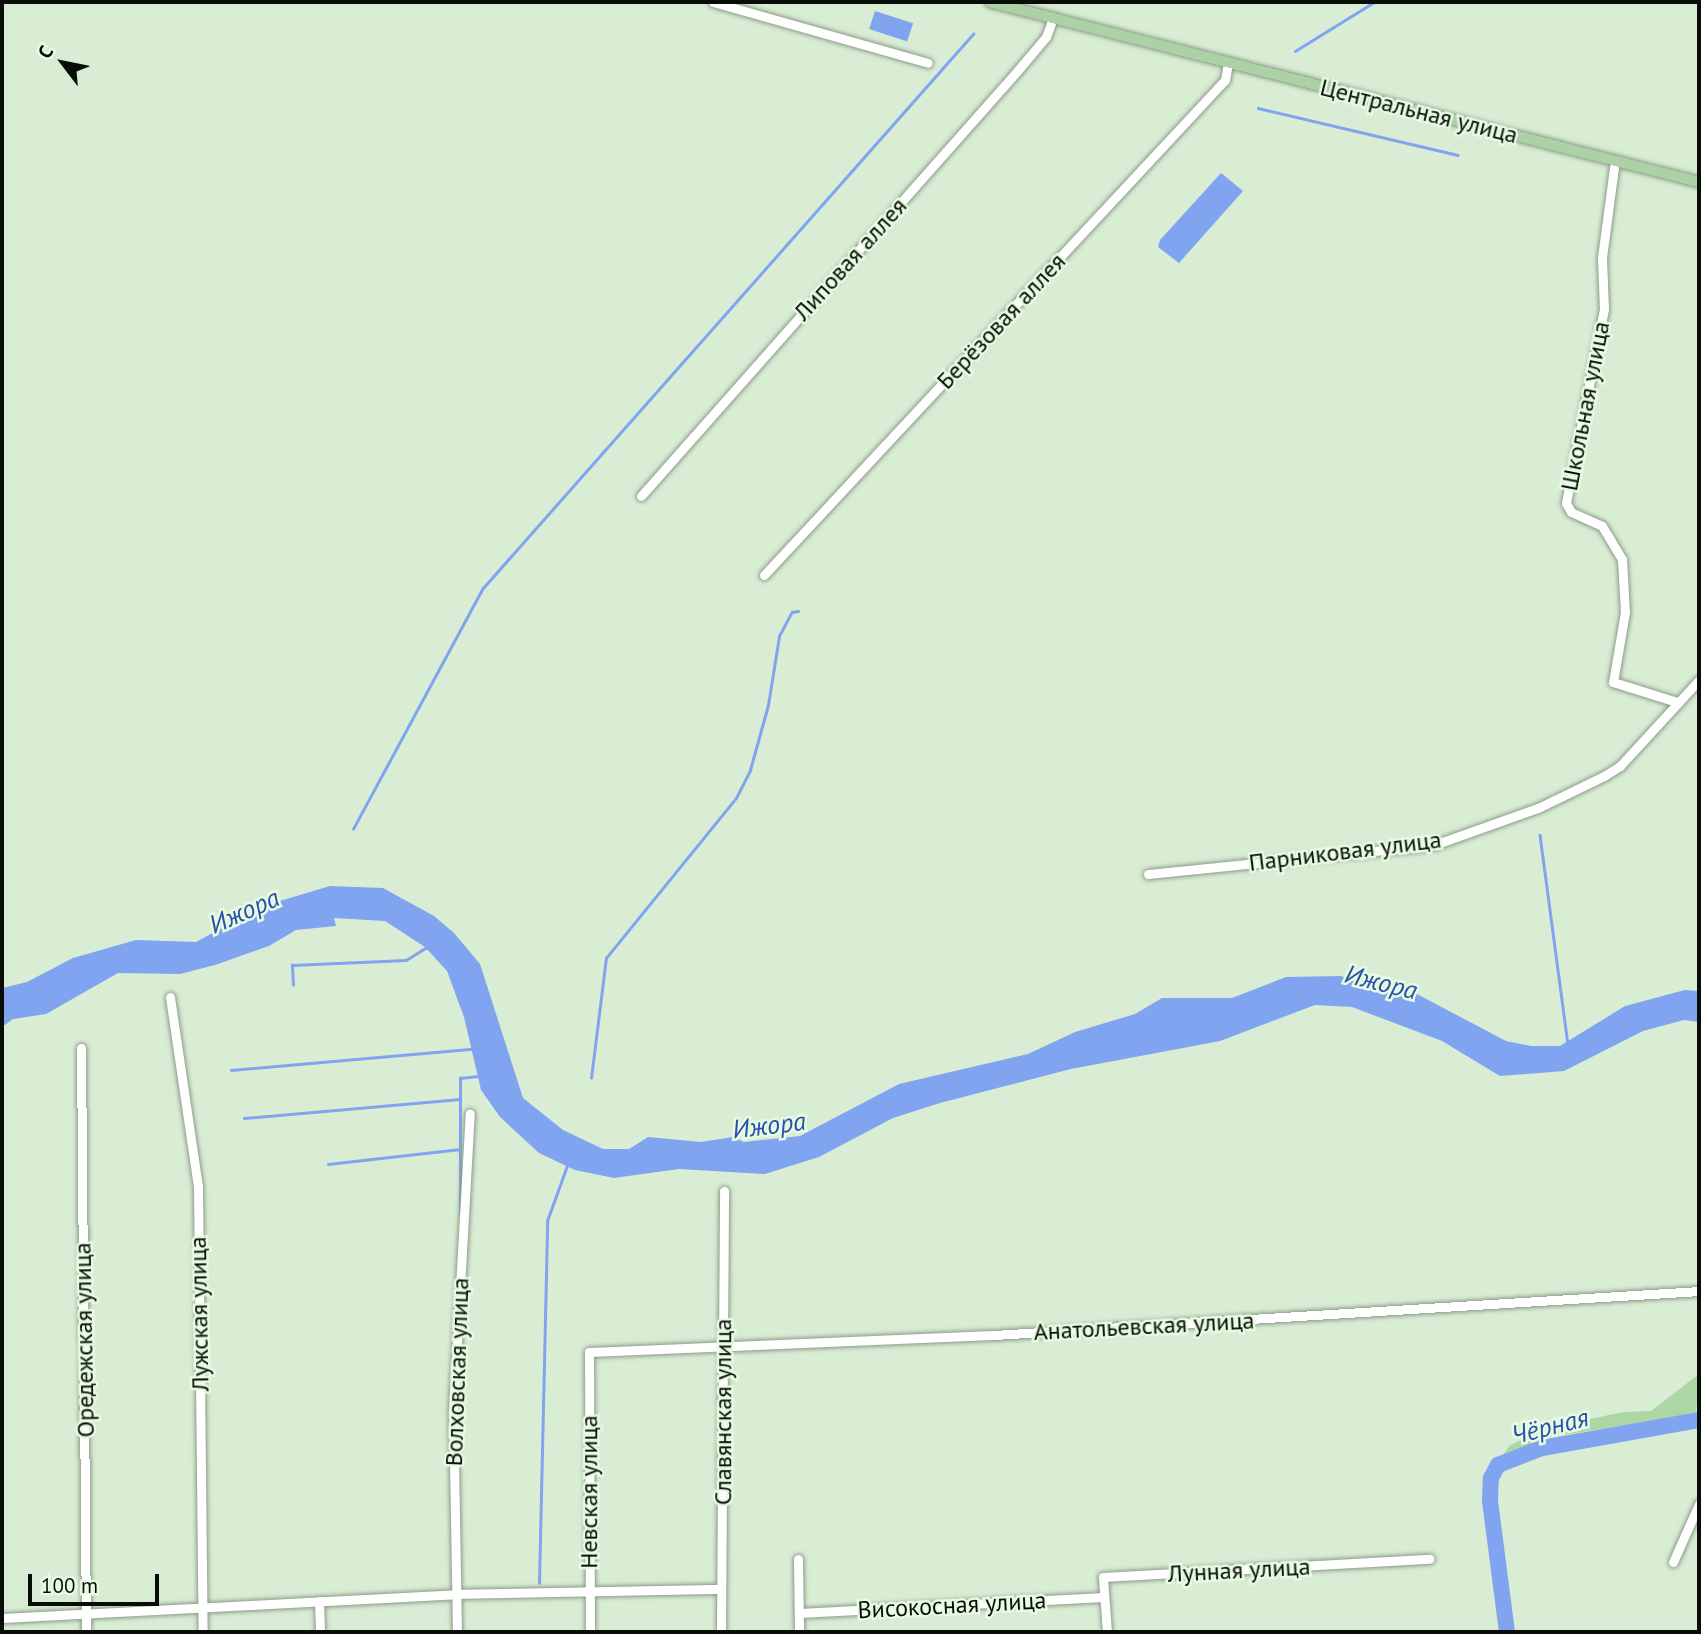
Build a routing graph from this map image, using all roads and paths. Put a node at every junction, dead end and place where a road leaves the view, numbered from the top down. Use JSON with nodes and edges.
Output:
{"nodes":[{"id":1,"x":713,"y":2,"type":"edge"},
{"id":2,"x":990,"y":2,"type":"edge"},
{"id":3,"x":1053,"y":19,"type":"junction"},
{"id":4,"x":928,"y":63,"type":"dead end"},
{"id":5,"x":1228,"y":63,"type":"junction"},
{"id":6,"x":1615,"y":160,"type":"junction"},
{"id":7,"x":1699,"y":182,"type":"edge"},
{"id":8,"x":641,"y":496,"type":"dead end"},
{"id":9,"x":764,"y":575,"type":"dead end"},
{"id":10,"x":1699,"y":680,"type":"edge"},
{"id":11,"x":1677,"y":702,"type":"junction"},
{"id":12,"x":1148,"y":874,"type":"dead end"},
{"id":13,"x":170,"y":997,"type":"dead end"},
{"id":14,"x":81,"y":1048,"type":"dead end"},
{"id":15,"x":470,"y":1113,"type":"dead end"},
{"id":16,"x":724,"y":1191,"type":"dead end"},
{"id":17,"x":1699,"y":1292,"type":"edge"},
{"id":18,"x":723,"y":1349,"type":"junction"},
{"id":19,"x":589,"y":1352,"type":"joint"},
{"id":20,"x":1699,"y":1504,"type":"edge"},
{"id":21,"x":798,"y":1559,"type":"dead end"},
{"id":22,"x":1430,"y":1559,"type":"dead end"},
{"id":23,"x":1673,"y":1562,"type":"dead end"},
{"id":24,"x":721,"y":1589,"type":"junction"},
{"id":25,"x":590,"y":1590,"type":"junction"},
{"id":26,"x":456,"y":1594,"type":"junction"},
{"id":27,"x":1104,"y":1597,"type":"junction"},
{"id":28,"x":319,"y":1601,"type":"junction"},
{"id":29,"x":203,"y":1605,"type":"junction"},
{"id":30,"x":86,"y":1613,"type":"junction"},
{"id":31,"x":799,"y":1613,"type":"junction"},
{"id":32,"x":2,"y":1618,"type":"edge"},
{"id":33,"x":86,"y":1632,"type":"edge"},
{"id":34,"x":203,"y":1632,"type":"edge"},
{"id":35,"x":320,"y":1632,"type":"edge"},
{"id":36,"x":457,"y":1632,"type":"edge"},
{"id":37,"x":590,"y":1632,"type":"edge"},
{"id":38,"x":721,"y":1632,"type":"edge"},
{"id":39,"x":799,"y":1632,"type":"edge"},
{"id":40,"x":1107,"y":1632,"type":"edge"}],
"edges":[{"from":1,"to":4,"type":"street"},
{"from":2,"to":3,"type":"main road","name":"Центральная улица"},
{"from":3,"to":5,"type":"main road","name":"Центральная улица"},
{"from":3,"to":8,"type":"street","name":"Липовая аллея"},
{"from":5,"to":6,"type":"main road","name":"Центральная улица"},
{"from":5,"to":9,"type":"street","name":"Берёзовая аллея"},
{"from":6,"to":7,"type":"main road","name":"Центральная улица"},
{"from":6,"to":11,"type":"street","name":"Школьная улица"},
{"from":10,"to":11,"type":"street","name":"Парниковая улица"},
{"from":11,"to":12,"type":"street","name":"Парниковая улица"},
{"from":13,"to":29,"type":"street","name":"Лужская улица"},
{"from":14,"to":30,"type":"street","name":"Оредежская улица"},
{"from":15,"to":26,"type":"street","name":"Волховская улица"},
{"from":16,"to":18,"type":"street","name":"Славянская улица"},
{"from":17,"to":18,"type":"street","name":"Анатольевская улица"},
{"from":18,"to":19,"type":"street","name":"Анатольевская улица"},
{"from":18,"to":24,"type":"street","name":"Славянская улица"},
{"from":19,"to":25,"type":"street","name":"Невская улица"},
{"from":20,"to":23,"type":"street"},
{"from":21,"to":31,"type":"street"},
{"from":22,"to":27,"type":"street","name":"Лунная улица"},
{"from":24,"to":25,"type":"street"},
{"from":24,"to":38,"type":"street","name":"Славянская улица"},
{"from":25,"to":26,"type":"street"},
{"from":25,"to":37,"type":"street","name":"Невская улица"},
{"from":26,"to":28,"type":"street"},
{"from":26,"to":36,"type":"street","name":"Волховская улица"},
{"from":27,"to":31,"type":"street","name":"Високосная улица"},
{"from":27,"to":40,"type":"street"},
{"from":28,"to":29,"type":"street"},
{"from":28,"to":35,"type":"street"},
{"from":29,"to":30,"type":"street"},
{"from":29,"to":34,"type":"street","name":"Лужская улица"},
{"from":30,"to":32,"type":"street"},
{"from":30,"to":33,"type":"street","name":"Оредежская улица"},
{"from":31,"to":39,"type":"street"}]}
